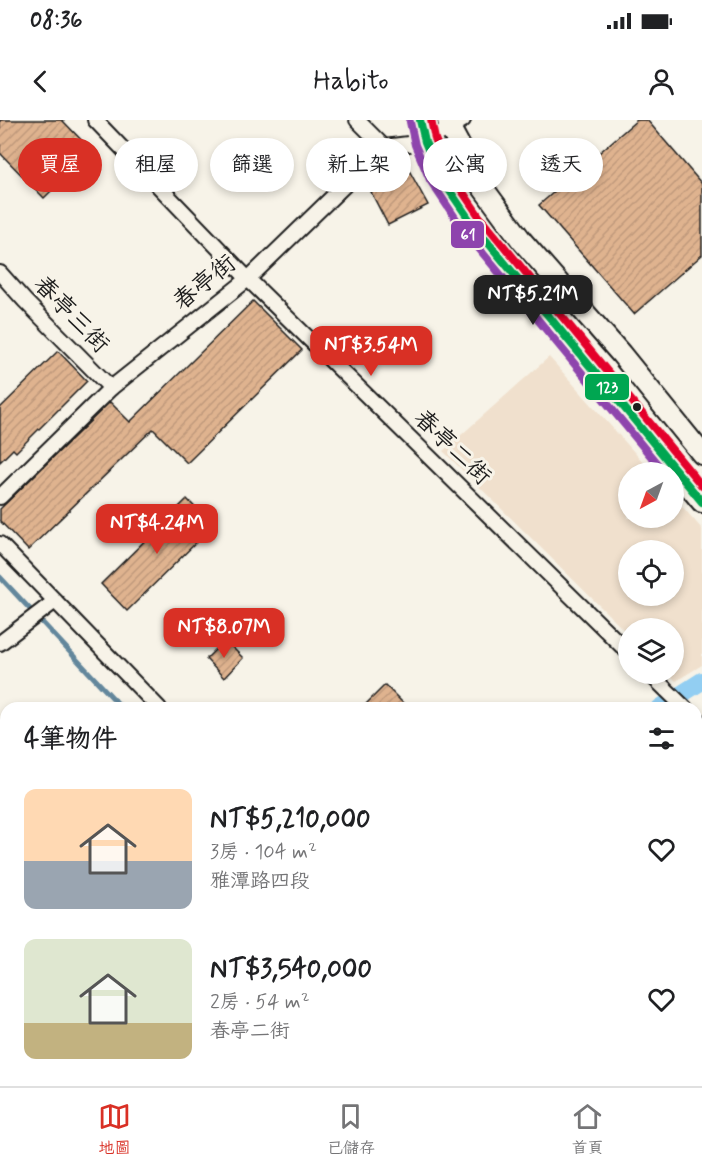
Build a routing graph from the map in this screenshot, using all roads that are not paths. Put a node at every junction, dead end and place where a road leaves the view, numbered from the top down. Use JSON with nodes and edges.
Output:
{"nodes":[{"id":1,"x":94,"y":120,"type":"edge"},
{"id":2,"x":357,"y":120,"type":"edge"},
{"id":3,"x":420,"y":120,"type":"edge"},
{"id":4,"x":454,"y":122,"type":"edge"},
{"id":5,"x":375,"y":138,"type":"edge"},
{"id":6,"x":424,"y":138,"type":"edge"},
{"id":7,"x":431,"y":138,"type":"edge"},
{"id":8,"x":338,"y":192,"type":"edge"},
{"id":9,"x":451,"y":192,"type":"edge"},
{"id":10,"x":0,"y":273,"type":"edge"},
{"id":11,"x":248,"y":279,"type":"junction"},
{"id":12,"x":621,"y":354,"type":"junction"},
{"id":13,"x":599,"y":376,"type":"junction"},
{"id":14,"x":111,"y":387,"type":"junction"},
{"id":15,"x":702,"y":454,"type":"edge"},
{"id":16,"x":0,"y":497,"type":"edge"},
{"id":17,"x":702,"y":502,"type":"edge"},
{"id":18,"x":0,"y":544,"type":"edge"},
{"id":19,"x":55,"y":601,"type":"junction"},
{"id":20,"x":618,"y":642,"type":"edge"},
{"id":21,"x":0,"y":643,"type":"edge"},
{"id":22,"x":660,"y":684,"type":"edge"},
{"id":23,"x":153,"y":702,"type":"edge"},
{"id":24,"x":679,"y":702,"type":"edge"}],
"edges":[{"from":1,"to":11,"type":"street","name":"春亭二街"},
{"from":2,"to":5,"type":"street"},
{"from":3,"to":6,"type":"street"},
{"from":4,"to":7,"type":"street"},
{"from":4,"to":12,"type":"street"},
{"from":8,"to":11,"type":"street","name":"春亭街"},
{"from":9,"to":13,"type":"street"},
{"from":10,"to":14,"type":"street","name":"春亭三街"},
{"from":11,"to":14,"type":"street","name":"春亭街"},
{"from":11,"to":20,"type":"street","name":"春亭二街"},
{"from":12,"to":13,"type":"street"},
{"from":12,"to":15,"type":"street"},
{"from":13,"to":17,"type":"street"},
{"from":14,"to":16,"type":"street","name":"春亭街"},
{"from":18,"to":19,"type":"street"},
{"from":19,"to":21,"type":"street"},
{"from":19,"to":23,"type":"street"},
{"from":22,"to":24,"type":"street"}]}
